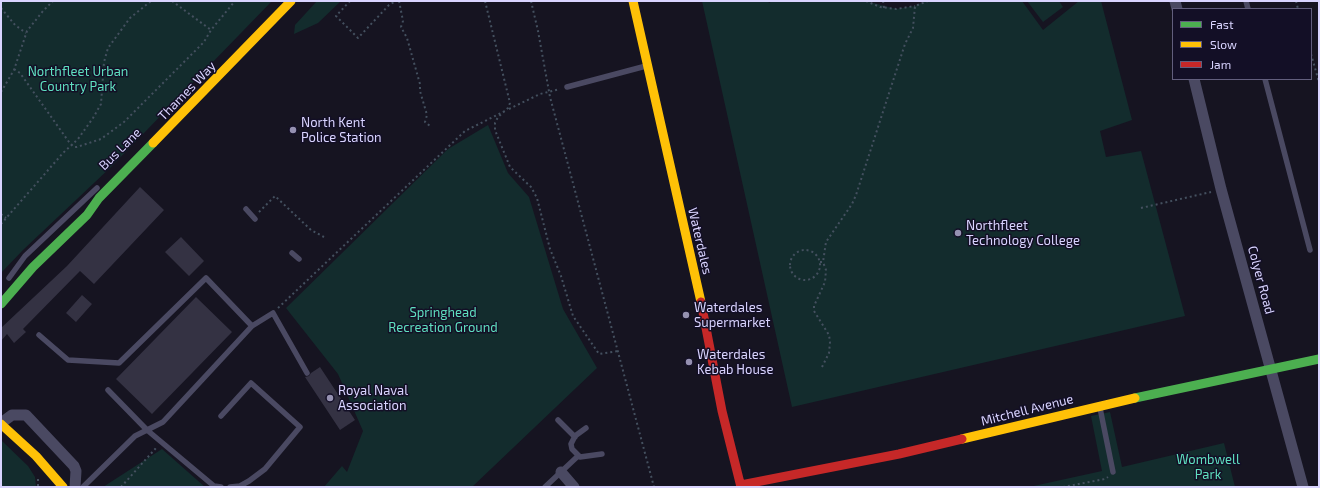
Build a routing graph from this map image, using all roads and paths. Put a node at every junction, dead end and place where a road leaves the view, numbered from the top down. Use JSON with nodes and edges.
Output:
{"nodes":[{"id":1,"x":53,"y":1,"type":"edge"},
{"id":2,"x":151,"y":1,"type":"edge"},
{"id":3,"x":172,"y":1,"type":"edge"},
{"id":4,"x":235,"y":1,"type":"edge"},
{"id":5,"x":292,"y":1,"type":"edge"},
{"id":6,"x":350,"y":1,"type":"edge"},
{"id":7,"x":398,"y":1,"type":"edge"},
{"id":8,"x":485,"y":1,"type":"edge"},
{"id":9,"x":531,"y":1,"type":"edge"},
{"id":10,"x":633,"y":1,"type":"edge"},
{"id":11,"x":866,"y":1,"type":"edge"},
{"id":12,"x":883,"y":1,"type":"edge"},
{"id":13,"x":928,"y":1,"type":"edge"},
{"id":14,"x":915,"y":6,"type":"junction"},
{"id":15,"x":1,"y":8,"type":"edge"},
{"id":16,"x":884,"y":8,"type":"junction"},
{"id":17,"x":211,"y":30,"type":"junction"},
{"id":18,"x":26,"y":33,"type":"junction"},
{"id":19,"x":1312,"y":58,"type":"edge"},
{"id":20,"x":648,"y":66,"type":"junction"},
{"id":21,"x":14,"y":69,"type":"junction"},
{"id":22,"x":1194,"y":80,"type":"edge"},
{"id":23,"x":1265,"y":80,"type":"edge"},
{"id":24,"x":1319,"y":82,"type":"edge"},
{"id":25,"x":567,"y":87,"type":"joint"},
{"id":26,"x":1,"y":92,"type":"edge"},
{"id":27,"x":507,"y":110,"type":"junction"},
{"id":28,"x":430,"y":126,"type":"dead end"},
{"id":29,"x":72,"y":145,"type":"junction"},
{"id":30,"x":100,"y":185,"type":"dead end"},
{"id":31,"x":1221,"y":189,"type":"junction"},
{"id":32,"x":99,"y":198,"type":"junction"},
{"id":33,"x":1141,"y":208,"type":"dead end"},
{"id":34,"x":246,"y":209,"type":"dead end"},
{"id":35,"x":1,"y":214,"type":"edge"},
{"id":36,"x":6,"y":218,"type":"junction"},
{"id":37,"x":255,"y":218,"type":"joint"},
{"id":38,"x":1,"y":224,"type":"edge"},
{"id":39,"x":324,"y":237,"type":"dead end"},
{"id":40,"x":1310,"y":250,"type":"dead end"},
{"id":41,"x":292,"y":253,"type":"dead end"},
{"id":42,"x":298,"y":260,"type":"dead end"},
{"id":43,"x":820,"y":262,"type":"junction"},
{"id":44,"x":824,"y":262,"type":"junction"},
{"id":45,"x":9,"y":278,"type":"junction"},
{"id":46,"x":1,"y":286,"type":"edge"},
{"id":47,"x":1,"y":304,"type":"edge"},
{"id":48,"x":273,"y":312,"type":"junction"},
{"id":49,"x":252,"y":326,"type":"junction"},
{"id":50,"x":39,"y":335,"type":"dead end"},
{"id":51,"x":618,"y":350,"type":"junction"},
{"id":52,"x":1319,"y":359,"type":"edge"},
{"id":53,"x":822,"y":367,"type":"dead end"},
{"id":54,"x":1271,"y":369,"type":"junction"},
{"id":55,"x":307,"y":374,"type":"dead end"},
{"id":56,"x":108,"y":390,"type":"dead end"},
{"id":57,"x":1099,"y":406,"type":"junction"},
{"id":58,"x":221,"y":416,"type":"dead end"},
{"id":59,"x":558,"y":420,"type":"dead end"},
{"id":60,"x":1,"y":424,"type":"edge"},
{"id":61,"x":586,"y":428,"type":"dead end"},
{"id":62,"x":147,"y":430,"type":"junction"},
{"id":63,"x":574,"y":437,"type":"junction"},
{"id":64,"x":156,"y":448,"type":"dead end"},
{"id":65,"x":602,"y":454,"type":"dead end"},
{"id":66,"x":578,"y":456,"type":"junction"},
{"id":67,"x":561,"y":472,"type":"junction"},
{"id":68,"x":1113,"y":472,"type":"joint"},
{"id":69,"x":60,"y":486,"type":"edge"},
{"id":70,"x":741,"y":486,"type":"edge"},
{"id":71,"x":75,"y":487,"type":"edge"},
{"id":72,"x":83,"y":487,"type":"edge"},
{"id":73,"x":121,"y":487,"type":"edge"},
{"id":74,"x":221,"y":487,"type":"edge"},
{"id":75,"x":230,"y":487,"type":"edge"},
{"id":76,"x":545,"y":487,"type":"edge"},
{"id":77,"x":574,"y":487,"type":"edge"},
{"id":78,"x":654,"y":487,"type":"edge"},
{"id":79,"x":1064,"y":487,"type":"edge"},
{"id":80,"x":1303,"y":487,"type":"edge"}],
"edges":[{"from":1,"to":18,"type":"path"},
{"from":2,"to":29,"type":"path"},
{"from":3,"to":17,"type":"path"},
{"from":4,"to":17,"type":"path"},
{"from":5,"to":32,"type":"street","name":"Thames Way"},
{"from":6,"to":7,"type":"path"},
{"from":7,"to":28,"type":"path"},
{"from":8,"to":27,"type":"path"},
{"from":9,"to":51,"type":"path"},
{"from":10,"to":20,"type":"street","name":"Waterdales"},
{"from":11,"to":16,"type":"path"},
{"from":12,"to":16,"type":"path"},
{"from":13,"to":14,"type":"path"},
{"from":14,"to":16,"type":"path"},
{"from":14,"to":44,"type":"path"},
{"from":15,"to":18,"type":"path"},
{"from":17,"to":29,"type":"path"},
{"from":18,"to":21,"type":"path"},
{"from":19,"to":24,"type":"path"},
{"from":20,"to":25,"type":"lane"},
{"from":20,"to":70,"type":"street","name":"Waterdales"},
{"from":21,"to":26,"type":"path"},
{"from":21,"to":29,"type":"path"},
{"from":22,"to":31,"type":"street","name":"Colyer Road"},
{"from":23,"to":40,"type":"lane"},
{"from":25,"to":27,"type":"path"},
{"from":27,"to":48,"type":"path"},
{"from":27,"to":51,"type":"path"},
{"from":29,"to":36,"type":"path"},
{"from":30,"to":45,"type":"lane","name":"Bus Lane"},
{"from":31,"to":33,"type":"path"},
{"from":31,"to":54,"type":"street","name":"Colyer Road"},
{"from":32,"to":45,"type":"street","name":"Thames Way"},
{"from":32,"to":47,"type":"street","name":"Thames Way"},
{"from":34,"to":37,"type":"lane"},
{"from":35,"to":36,"type":"path"},
{"from":36,"to":38,"type":"path"},
{"from":37,"to":39,"type":"path"},
{"from":41,"to":42,"type":"lane"},
{"from":43,"to":43,"type":"path"},
{"from":43,"to":44,"type":"path"},
{"from":44,"to":53,"type":"path"},
{"from":45,"to":46,"type":"street","name":"Thames Way"},
{"from":48,"to":49,"type":"lane"},
{"from":48,"to":55,"type":"lane"},
{"from":49,"to":50,"type":"lane"},
{"from":49,"to":62,"type":"lane"},
{"from":51,"to":78,"type":"path"},
{"from":52,"to":54,"type":"street","name":"Mitchell Avenue"},
{"from":54,"to":57,"type":"street","name":"Mitchell Avenue"},
{"from":54,"to":80,"type":"street","name":"Colyer Road"},
{"from":56,"to":62,"type":"lane"},
{"from":57,"to":68,"type":"lane"},
{"from":57,"to":70,"type":"street","name":"Mitchell Avenue"},
{"from":58,"to":75,"type":"lane"},
{"from":59,"to":63,"type":"lane"},
{"from":60,"to":69,"type":"street"},
{"from":60,"to":71,"type":"street"},
{"from":61,"to":63,"type":"lane"},
{"from":62,"to":72,"type":"lane"},
{"from":62,"to":74,"type":"lane"},
{"from":63,"to":66,"type":"lane"},
{"from":64,"to":73,"type":"path"},
{"from":65,"to":66,"type":"lane"},
{"from":66,"to":67,"type":"lane"},
{"from":67,"to":76,"type":"lane"},
{"from":67,"to":77,"type":"street"},
{"from":68,"to":79,"type":"path"}]}
